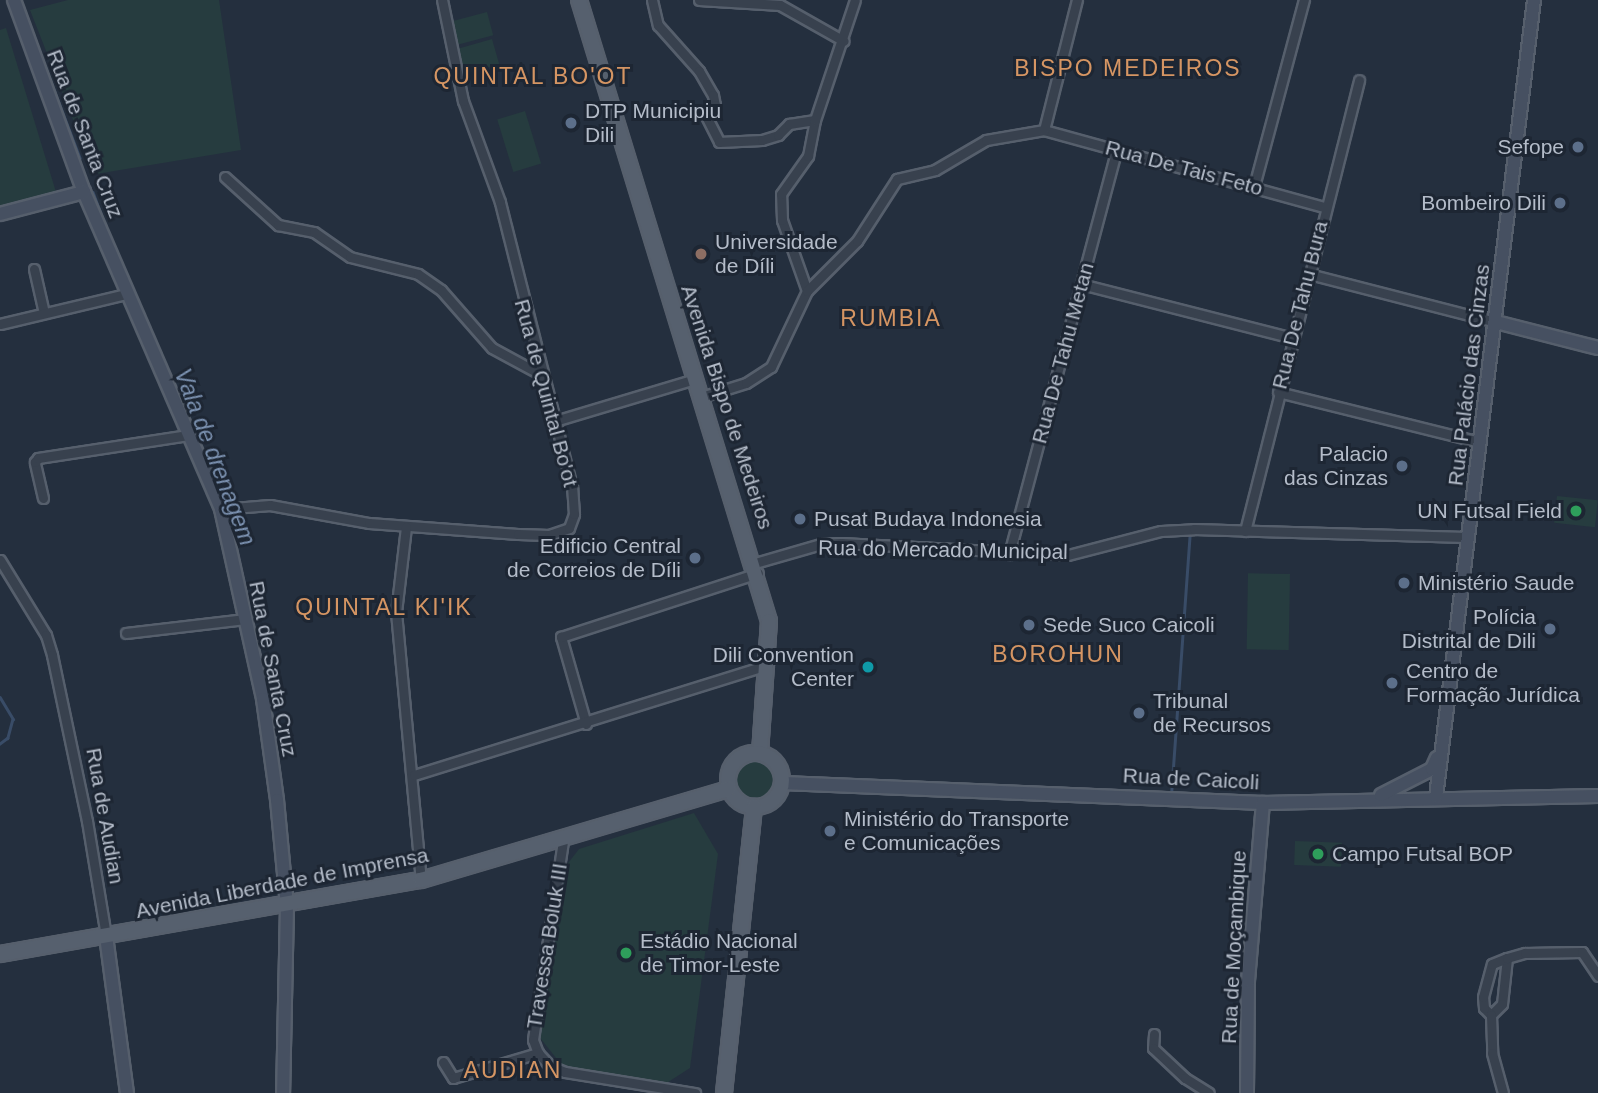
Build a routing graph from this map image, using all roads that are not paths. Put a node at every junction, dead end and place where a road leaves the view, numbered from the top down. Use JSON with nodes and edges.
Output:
{"nodes":[{"id":1,"x":30,"y":0,"type":"edge"},
{"id":2,"x":442,"y":0,"type":"edge"},
{"id":3,"x":579,"y":0,"type":"edge"},
{"id":4,"x":652,"y":0,"type":"edge"},
{"id":5,"x":699,"y":0,"type":"edge"},
{"id":6,"x":855,"y":0,"type":"edge"},
{"id":7,"x":1077,"y":0,"type":"edge"},
{"id":8,"x":1304,"y":0,"type":"edge"},
{"id":9,"x":1534,"y":0,"type":"edge"},
{"id":10,"x":15,"y":2,"type":"edge"},
{"id":11,"x":844,"y":41,"type":"junction"},
{"id":12,"x":1359,"y":79,"type":"dead end"},
{"id":13,"x":815,"y":120,"type":"junction"},
{"id":14,"x":1044,"y":130,"type":"junction"},
{"id":15,"x":1116,"y":151,"type":"junction"},
{"id":16,"x":225,"y":177,"type":"dead end"},
{"id":17,"x":1254,"y":186,"type":"junction"},
{"id":18,"x":84,"y":192,"type":"junction"},
{"id":19,"x":1324,"y":207,"type":"junction"},
{"id":20,"x":0,"y":214,"type":"edge"},
{"id":21,"x":34,"y":269,"type":"dead end"},
{"id":22,"x":1309,"y":274,"type":"junction"},
{"id":23,"x":1082,"y":284,"type":"junction"},
{"id":24,"x":807,"y":291,"type":"junction"},
{"id":25,"x":126,"y":293,"type":"junction"},
{"id":26,"x":44,"y":313,"type":"junction"},
{"id":27,"x":1496,"y":322,"type":"junction"},
{"id":28,"x":0,"y":324,"type":"edge"},
{"id":29,"x":1293,"y":338,"type":"junction"},
{"id":30,"x":1598,"y":348,"type":"edge"},
{"id":31,"x":542,"y":375,"type":"junction"},
{"id":32,"x":695,"y":379,"type":"junction"},
{"id":33,"x":1279,"y":392,"type":"junction"},
{"id":34,"x":701,"y":397,"type":"junction"},
{"id":35,"x":555,"y":421,"type":"junction"},
{"id":36,"x":188,"y":435,"type":"junction"},
{"id":37,"x":1480,"y":442,"type":"junction"},
{"id":38,"x":43,"y":498,"type":"dead end"},
{"id":39,"x":224,"y":509,"type":"junction"},
{"id":40,"x":406,"y":527,"type":"junction"},
{"id":41,"x":1245,"y":531,"type":"junction"},
{"id":42,"x":1466,"y":537,"type":"junction"},
{"id":43,"x":1009,"y":554,"type":"junction"},
{"id":44,"x":0,"y":560,"type":"edge"},
{"id":45,"x":756,"y":568,"type":"junction"},
{"id":46,"x":245,"y":619,"type":"junction"},
{"id":47,"x":126,"y":633,"type":"dead end"},
{"id":48,"x":769,"y":664,"type":"junction"},
{"id":49,"x":586,"y":723,"type":"junction"},
{"id":50,"x":760,"y":753,"type":"junction"},
{"id":51,"x":1440,"y":753,"type":"junction"},
{"id":52,"x":414,"y":775,"type":"junction"},
{"id":53,"x":783,"y":783,"type":"junction"},
{"id":54,"x":729,"y":789,"type":"junction"},
{"id":55,"x":1598,"y":796,"type":"edge"},
{"id":56,"x":1436,"y":797,"type":"junction"},
{"id":57,"x":1371,"y":799,"type":"junction"},
{"id":58,"x":1263,"y":803,"type":"junction"},
{"id":59,"x":754,"y":807,"type":"junction"},
{"id":60,"x":563,"y":841,"type":"junction"},
{"id":61,"x":421,"y":880,"type":"junction"},
{"id":62,"x":287,"y":906,"type":"junction"},
{"id":63,"x":106,"y":936,"type":"junction"},
{"id":64,"x":0,"y":954,"type":"edge"},
{"id":65,"x":1507,"y":958,"type":"junction"},
{"id":66,"x":1598,"y":976,"type":"edge"},
{"id":67,"x":1491,"y":1015,"type":"junction"},
{"id":68,"x":1154,"y":1034,"type":"dead end"},
{"id":69,"x":538,"y":1053,"type":"junction"},
{"id":70,"x":443,"y":1062,"type":"dead end"},
{"id":71,"x":127,"y":1093,"type":"edge"},
{"id":72,"x":283,"y":1093,"type":"edge"},
{"id":73,"x":695,"y":1093,"type":"edge"},
{"id":74,"x":724,"y":1093,"type":"edge"},
{"id":75,"x":1209,"y":1093,"type":"edge"},
{"id":76,"x":1247,"y":1093,"type":"edge"},
{"id":77,"x":1503,"y":1093,"type":"edge"}],
"edges":[{"from":1,"to":10,"type":"street"},
{"from":2,"to":31,"type":"street","name":"Rua de Quintal Bo'ot"},
{"from":3,"to":32,"type":"main road","name":"Avenida Bispo de Medeiros"},
{"from":4,"to":13,"type":"street"},
{"from":5,"to":11,"type":"street"},
{"from":6,"to":11,"type":"street"},
{"from":7,"to":14,"type":"street"},
{"from":8,"to":17,"type":"street"},
{"from":9,"to":27,"type":"street","name":"Rua Palácio das Cinzas"},
{"from":10,"to":18,"type":"street","name":"Rua de Santa Cruz"},
{"from":11,"to":13,"type":"street"},
{"from":12,"to":19,"type":"street","name":"Rua De Tahu Bura"},
{"from":13,"to":24,"type":"street"},
{"from":14,"to":15,"type":"street","name":"Rua De Tais Feto"},
{"from":14,"to":24,"type":"street"},
{"from":15,"to":17,"type":"street","name":"Rua De Tais Feto"},
{"from":15,"to":23,"type":"street","name":"Rua De Tahu Metan"},
{"from":16,"to":31,"type":"street"},
{"from":17,"to":19,"type":"street","name":"Rua De Tais Feto"},
{"from":18,"to":20,"type":"street"},
{"from":18,"to":25,"type":"street","name":"Rua de Santa Cruz"},
{"from":19,"to":22,"type":"street","name":"Rua De Tahu Bura"},
{"from":21,"to":26,"type":"street"},
{"from":22,"to":27,"type":"street"},
{"from":22,"to":29,"type":"street","name":"Rua De Tahu Bura"},
{"from":23,"to":29,"type":"street"},
{"from":23,"to":43,"type":"street","name":"Rua De Tahu Metan"},
{"from":24,"to":34,"type":"street"},
{"from":25,"to":26,"type":"street"},
{"from":25,"to":36,"type":"street","name":"Rua de Santa Cruz"},
{"from":26,"to":28,"type":"street"},
{"from":27,"to":30,"type":"street"},
{"from":27,"to":37,"type":"street","name":"Rua Palácio das Cinzas"},
{"from":29,"to":33,"type":"street","name":"Rua De Tahu Bura"},
{"from":31,"to":35,"type":"street","name":"Rua de Quintal Bo'ot"},
{"from":32,"to":34,"type":"main road","name":"Avenida Bispo de Medeiros"},
{"from":32,"to":35,"type":"street"},
{"from":33,"to":37,"type":"street"},
{"from":33,"to":41,"type":"street","name":"Rua De Tahu Bura"},
{"from":34,"to":45,"type":"main road","name":"Avenida Bispo de Medeiros"},
{"from":35,"to":40,"type":"street","name":"Rua de Quintal Bo'ot"},
{"from":36,"to":38,"type":"street"},
{"from":36,"to":39,"type":"street","name":"Rua de Santa Cruz"},
{"from":37,"to":42,"type":"street","name":"Rua Palácio das Cinzas"},
{"from":39,"to":40,"type":"street","name":"Rua de Quintal Bo'ot"},
{"from":39,"to":46,"type":"street","name":"Rua de Santa Cruz"},
{"from":40,"to":52,"type":"street"},
{"from":41,"to":42,"type":"street","name":"Rua do Mercado Municipal"},
{"from":41,"to":43,"type":"street","name":"Rua do Mercado Municipal"},
{"from":42,"to":51,"type":"street","name":"Rua Palácio das Cinzas"},
{"from":43,"to":45,"type":"street","name":"Rua do Mercado Municipal"},
{"from":44,"to":63,"type":"street","name":"Rua de Audian"},
{"from":45,"to":48,"type":"main road","name":"Avenida Bispo de Medeiros"},
{"from":45,"to":49,"type":"street","name":"Rua do Mercado Municipal"},
{"from":46,"to":47,"type":"street"},
{"from":46,"to":62,"type":"street","name":"Rua de Santa Cruz"},
{"from":48,"to":49,"type":"street"},
{"from":48,"to":50,"type":"main road","name":"Avenida Bispo de Medeiros"},
{"from":49,"to":52,"type":"street"},
{"from":50,"to":53,"type":"main road"},
{"from":50,"to":54,"type":"main road"},
{"from":51,"to":56,"type":"street","name":"Rua Palácio das Cinzas"},
{"from":51,"to":57,"type":"street"},
{"from":52,"to":61,"type":"street"},
{"from":53,"to":58,"type":"street","name":"Rua de Caicoli"},
{"from":53,"to":59,"type":"main road"},
{"from":54,"to":59,"type":"main road"},
{"from":54,"to":60,"type":"main road","name":"Avenida Liberdade de Imprensa"},
{"from":55,"to":56,"type":"street","name":"Rua de Caicoli"},
{"from":56,"to":57,"type":"street","name":"Rua de Caicoli"},
{"from":57,"to":58,"type":"street","name":"Rua de Caicoli"},
{"from":58,"to":76,"type":"street","name":"Rua de Moçambique"},
{"from":59,"to":74,"type":"main road"},
{"from":60,"to":61,"type":"main road","name":"Avenida Liberdade de Imprensa"},
{"from":60,"to":69,"type":"street","name":"Travessa Boluk III"},
{"from":61,"to":62,"type":"main road","name":"Avenida Liberdade de Imprensa"},
{"from":62,"to":63,"type":"main road","name":"Avenida Liberdade de Imprensa"},
{"from":62,"to":72,"type":"street","name":"Rua de Santa Cruz"},
{"from":63,"to":64,"type":"main road","name":"Avenida Liberdade de Imprensa"},
{"from":63,"to":71,"type":"street","name":"Rua de Audian"},
{"from":65,"to":66,"type":"street"},
{"from":65,"to":67,"type":"street"},
{"from":65,"to":67,"type":"street"},
{"from":67,"to":77,"type":"street"},
{"from":68,"to":75,"type":"street"},
{"from":69,"to":70,"type":"street"},
{"from":69,"to":73,"type":"street","name":"Travessa Boluk III"}]}
